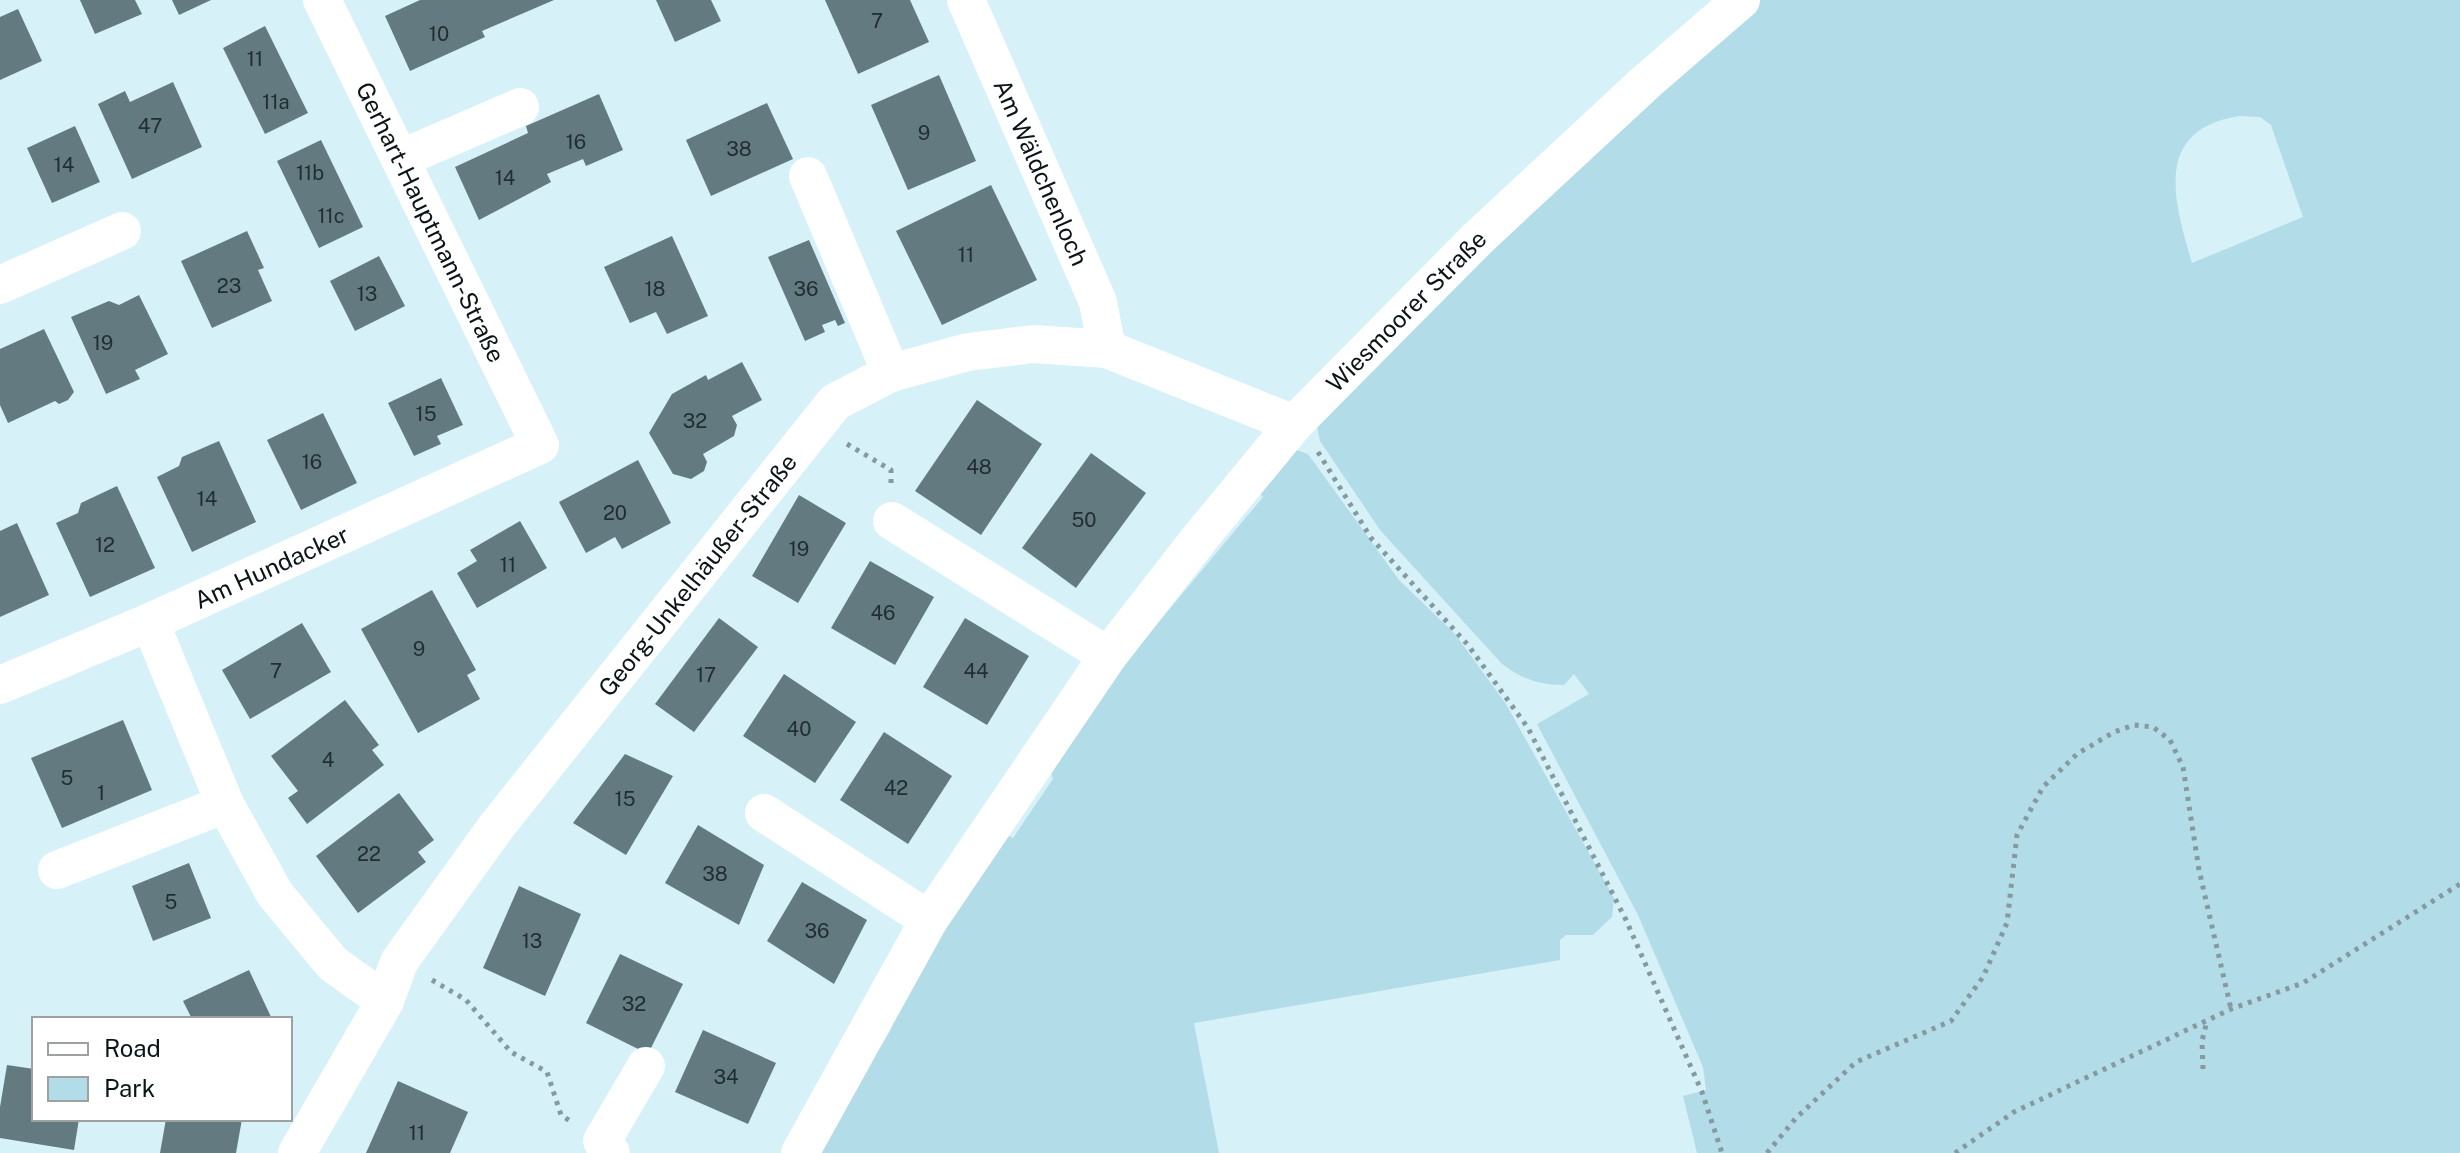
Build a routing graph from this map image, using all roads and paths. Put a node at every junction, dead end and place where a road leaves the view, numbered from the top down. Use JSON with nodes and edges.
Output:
{"nodes":[{"id":1,"x":966,"y":0,"type":"edge"},
{"id":2,"x":1741,"y":0,"type":"edge"},
{"id":3,"x":326,"y":1,"type":"edge"},
{"id":4,"x":520,"y":107,"type":"dead end"},
{"id":5,"x":400,"y":159,"type":"junction"},
{"id":6,"x":808,"y":176,"type":"dead end"},
{"id":7,"x":122,"y":231,"type":"dead end"},
{"id":8,"x":0,"y":285,"type":"edge"},
{"id":9,"x":1107,"y":349,"type":"junction"},
{"id":10,"x":891,"y":373,"type":"junction"},
{"id":11,"x":1294,"y":424,"type":"junction"},
{"id":12,"x":815,"y":425,"type":"junction"},
{"id":13,"x":540,"y":445,"type":"joint"},
{"id":14,"x":892,"y":521,"type":"joint"},
{"id":15,"x":150,"y":622,"type":"junction"},
{"id":16,"x":1108,"y":656,"type":"junction"},
{"id":17,"x":0,"y":685,"type":"edge"},
{"id":18,"x":225,"y":804,"type":"junction"},
{"id":19,"x":764,"y":813,"type":"dead end"},
{"id":20,"x":57,"y":870,"type":"dead end"},
{"id":21,"x":2460,"y":884,"type":"edge"},
{"id":22,"x":929,"y":920,"type":"junction"},
{"id":23,"x":466,"y":1000,"type":"dead end"},
{"id":24,"x":385,"y":1001,"type":"junction"},
{"id":25,"x":2231,"y":1009,"type":"junction"},
{"id":26,"x":2207,"y":1020,"type":"junction"},
{"id":27,"x":646,"y":1066,"type":"dead end"},
{"id":28,"x":2203,"y":1069,"type":"dead end"},
{"id":29,"x":561,"y":1115,"type":"dead end"},
{"id":30,"x":297,"y":1153,"type":"edge"},
{"id":31,"x":611,"y":1153,"type":"edge"},
{"id":32,"x":800,"y":1153,"type":"edge"},
{"id":33,"x":1722,"y":1153,"type":"edge"},
{"id":34,"x":1767,"y":1153,"type":"edge"},
{"id":35,"x":1955,"y":1153,"type":"edge"}],
"edges":[{"from":1,"to":9,"type":"street","name":"Am Wäldchenloch"},
{"from":2,"to":11,"type":"street","name":"Wiesmoorer Straße"},
{"from":3,"to":5,"type":"street","name":"Gerhart-Hauptmann-Straße"},
{"from":4,"to":5,"type":"street"},
{"from":5,"to":13,"type":"street","name":"Gerhart-Hauptmann-Straße"},
{"from":6,"to":10,"type":"street"},
{"from":7,"to":8,"type":"street"},
{"from":9,"to":10,"type":"street","name":"Georg-Unkelhäußer-Straße"},
{"from":9,"to":11,"type":"street","name":"Georg-Unkelhäußer-Straße"},
{"from":10,"to":12,"type":"street","name":"Georg-Unkelhäußer-Straße"},
{"from":11,"to":16,"type":"street","name":"Wiesmoorer Straße"},
{"from":11,"to":33,"type":"path"},
{"from":12,"to":14,"type":"path"},
{"from":12,"to":24,"type":"street","name":"Georg-Unkelhäußer-Straße"},
{"from":13,"to":15,"type":"street","name":"Am Hundacker"},
{"from":14,"to":16,"type":"street"},
{"from":15,"to":17,"type":"street","name":"Am Hundacker"},
{"from":15,"to":18,"type":"street"},
{"from":16,"to":22,"type":"street","name":"Wiesmoorer Straße"},
{"from":18,"to":20,"type":"street"},
{"from":18,"to":24,"type":"street"},
{"from":19,"to":22,"type":"street"},
{"from":21,"to":25,"type":"path"},
{"from":22,"to":32,"type":"street","name":"Wiesmoorer Straße"},
{"from":23,"to":29,"type":"path"},
{"from":24,"to":30,"type":"street","name":"Georg-Unkelhäußer-Straße"},
{"from":25,"to":26,"type":"path"},
{"from":25,"to":34,"type":"path"},
{"from":26,"to":28,"type":"path"},
{"from":26,"to":35,"type":"path"},
{"from":27,"to":31,"type":"street"}]}
